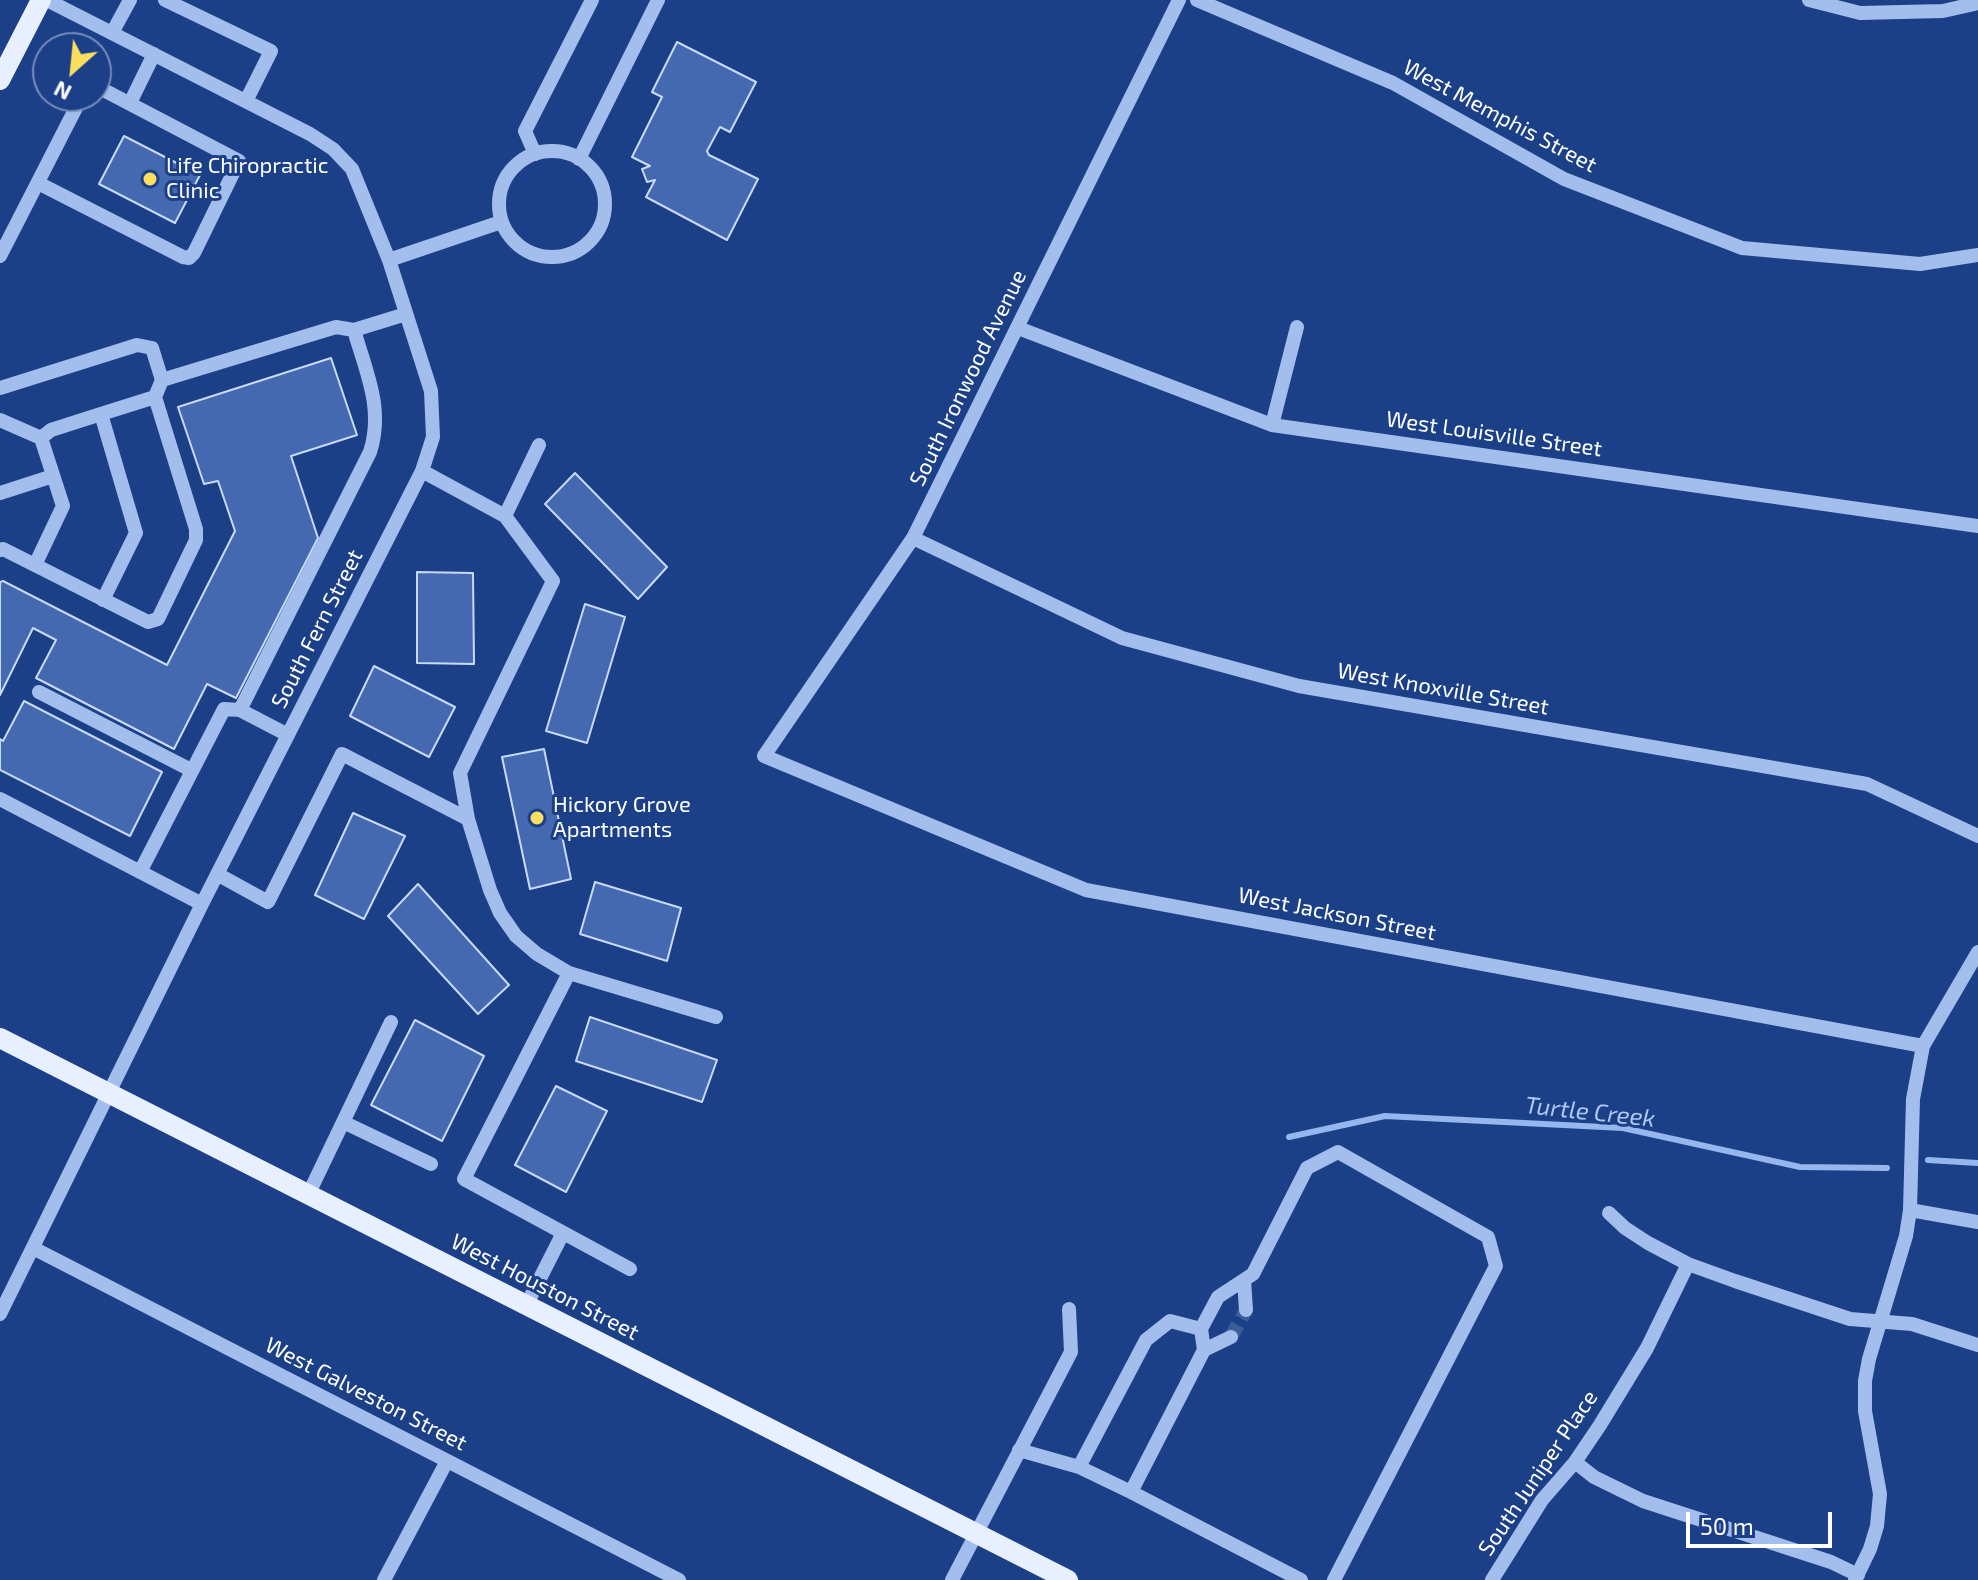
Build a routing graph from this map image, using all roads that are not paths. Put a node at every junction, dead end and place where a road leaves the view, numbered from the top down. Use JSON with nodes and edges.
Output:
{"nodes":[{"id":1,"x":44,"y":0,"type":"edge"},
{"id":2,"x":130,"y":0,"type":"edge"},
{"id":3,"x":165,"y":0,"type":"edge"},
{"id":4,"x":592,"y":0,"type":"edge"},
{"id":5,"x":658,"y":0,"type":"edge"},
{"id":6,"x":1179,"y":0,"type":"edge"},
{"id":7,"x":1197,"y":0,"type":"edge"},
{"id":8,"x":1809,"y":0,"type":"edge"},
{"id":9,"x":1978,"y":3,"type":"edge"},
{"id":10,"x":110,"y":32,"type":"edge"},
{"id":11,"x":112,"y":33,"type":"joint"},
{"id":12,"x":154,"y":54,"type":"junction"},
{"id":13,"x":0,"y":80,"type":"edge"},
{"id":14,"x":112,"y":94,"type":"edge"},
{"id":15,"x":246,"y":101,"type":"junction"},
{"id":16,"x":130,"y":103,"type":"junction"},
{"id":17,"x":74,"y":112,"type":"edge"},
{"id":18,"x":535,"y":154,"type":"junction"},
{"id":19,"x":579,"y":159,"type":"junction"},
{"id":20,"x":38,"y":183,"type":"junction"},
{"id":21,"x":501,"y":222,"type":"junction"},
{"id":22,"x":1978,"y":255,"type":"edge"},
{"id":23,"x":0,"y":256,"type":"edge"},
{"id":24,"x":389,"y":260,"type":"junction"},
{"id":25,"x":406,"y":314,"type":"junction"},
{"id":26,"x":1297,"y":327,"type":"dead end"},
{"id":27,"x":1018,"y":328,"type":"junction"},
{"id":28,"x":354,"y":330,"type":"junction"},
{"id":29,"x":162,"y":380,"type":"junction"},
{"id":30,"x":0,"y":388,"type":"edge"},
{"id":31,"x":155,"y":397,"type":"junction"},
{"id":32,"x":101,"y":414,"type":"junction"},
{"id":33,"x":0,"y":420,"type":"edge"},
{"id":34,"x":1272,"y":425,"type":"junction"},
{"id":35,"x":41,"y":438,"type":"junction"},
{"id":36,"x":539,"y":445,"type":"dead end"},
{"id":37,"x":422,"y":471,"type":"junction"},
{"id":38,"x":53,"y":476,"type":"junction"},
{"id":39,"x":0,"y":493,"type":"edge"},
{"id":40,"x":505,"y":516,"type":"junction"},
{"id":41,"x":1978,"y":526,"type":"edge"},
{"id":42,"x":913,"y":538,"type":"junction"},
{"id":43,"x":0,"y":550,"type":"edge"},
{"id":44,"x":35,"y":565,"type":"junction"},
{"id":45,"x":103,"y":600,"type":"junction"},
{"id":46,"x":39,"y":692,"type":"dead end"},
{"id":47,"x":240,"y":710,"type":"junction"},
{"id":48,"x":288,"y":735,"type":"junction"},
{"id":49,"x":764,"y":756,"type":"joint"},
{"id":50,"x":191,"y":770,"type":"junction"},
{"id":51,"x":0,"y":799,"type":"edge"},
{"id":52,"x":468,"y":819,"type":"junction"},
{"id":53,"x":1978,"y":836,"type":"edge"},
{"id":54,"x":140,"y":872,"type":"junction"},
{"id":55,"x":217,"y":874,"type":"junction"},
{"id":56,"x":202,"y":904,"type":"junction"},
{"id":57,"x":1978,"y":952,"type":"edge"},
{"id":58,"x":569,"y":973,"type":"junction"},
{"id":59,"x":716,"y":1017,"type":"dead end"},
{"id":60,"x":391,"y":1022,"type":"dead end"},
{"id":61,"x":0,"y":1038,"type":"edge"},
{"id":62,"x":1923,"y":1046,"type":"junction"},
{"id":63,"x":108,"y":1091,"type":"junction"},
{"id":64,"x":343,"y":1122,"type":"junction"},
{"id":65,"x":431,"y":1164,"type":"dead end"},
{"id":66,"x":309,"y":1193,"type":"junction"},
{"id":67,"x":1910,"y":1210,"type":"junction"},
{"id":68,"x":1609,"y":1213,"type":"dead end"},
{"id":69,"x":1978,"y":1222,"type":"edge"},
{"id":70,"x":563,"y":1233,"type":"junction"},
{"id":71,"x":33,"y":1248,"type":"junction"},
{"id":72,"x":1688,"y":1264,"type":"junction"},
{"id":73,"x":630,"y":1269,"type":"dead end"},
{"id":74,"x":1244,"y":1280,"type":"junction"},
{"id":75,"x":527,"y":1304,"type":"junction"},
{"id":76,"x":1069,"y":1309,"type":"dead end"},
{"id":77,"x":1246,"y":1310,"type":"tunnel mouth"},
{"id":78,"x":0,"y":1314,"type":"edge"},
{"id":79,"x":1880,"y":1323,"type":"junction"},
{"id":80,"x":1201,"y":1329,"type":"junction"},
{"id":81,"x":1231,"y":1337,"type":"tunnel mouth"},
{"id":82,"x":1978,"y":1345,"type":"edge"},
{"id":83,"x":1204,"y":1350,"type":"junction"},
{"id":84,"x":1019,"y":1450,"type":"junction"},
{"id":85,"x":447,"y":1461,"type":"junction"},
{"id":86,"x":1575,"y":1462,"type":"junction"},
{"id":87,"x":1079,"y":1467,"type":"junction"},
{"id":88,"x":1131,"y":1492,"type":"junction"},
{"id":89,"x":976,"y":1533,"type":"junction"},
{"id":90,"x":662,"y":1576,"type":"edge"},
{"id":91,"x":1857,"y":1577,"type":"edge"},
{"id":92,"x":384,"y":1580,"type":"edge"},
{"id":93,"x":679,"y":1580,"type":"edge"},
{"id":94,"x":952,"y":1580,"type":"edge"},
{"id":95,"x":1068,"y":1580,"type":"edge"},
{"id":96,"x":1301,"y":1580,"type":"edge"},
{"id":97,"x":1334,"y":1580,"type":"edge"},
{"id":98,"x":1492,"y":1580,"type":"edge"}],
"edges":[{"from":1,"to":10,"type":"street"},
{"from":1,"to":13,"type":"main road"},
{"from":2,"to":11,"type":"street"},
{"from":3,"to":15,"type":"street"},
{"from":4,"to":18,"type":"street"},
{"from":5,"to":19,"type":"street"},
{"from":6,"to":27,"type":"street","name":"South Ironwood Avenue"},
{"from":7,"to":22,"type":"street","name":"West Memphis Street"},
{"from":8,"to":9,"type":"street"},
{"from":11,"to":12,"type":"street"},
{"from":12,"to":15,"type":"street"},
{"from":12,"to":16,"type":"street"},
{"from":14,"to":16,"type":"street"},
{"from":15,"to":24,"type":"street","name":"South Fern Street"},
{"from":16,"to":20,"type":"street"},
{"from":17,"to":20,"type":"street"},
{"from":18,"to":19,"type":"street"},
{"from":18,"to":21,"type":"street"},
{"from":19,"to":21,"type":"street"},
{"from":20,"to":23,"type":"street"},
{"from":21,"to":24,"type":"street"},
{"from":24,"to":25,"type":"street","name":"South Fern Street"},
{"from":25,"to":28,"type":"street"},
{"from":25,"to":37,"type":"street","name":"South Fern Street"},
{"from":26,"to":34,"type":"street"},
{"from":27,"to":34,"type":"street","name":"West Louisville Street"},
{"from":27,"to":42,"type":"street","name":"South Ironwood Avenue"},
{"from":28,"to":29,"type":"street"},
{"from":28,"to":47,"type":"street"},
{"from":29,"to":30,"type":"street"},
{"from":29,"to":31,"type":"street"},
{"from":31,"to":32,"type":"street"},
{"from":31,"to":45,"type":"street"},
{"from":32,"to":35,"type":"street"},
{"from":32,"to":45,"type":"street"},
{"from":33,"to":35,"type":"street"},
{"from":34,"to":41,"type":"street","name":"West Louisville Street"},
{"from":35,"to":38,"type":"street"},
{"from":36,"to":40,"type":"street"},
{"from":37,"to":40,"type":"street"},
{"from":37,"to":48,"type":"street","name":"South Fern Street"},
{"from":38,"to":39,"type":"street"},
{"from":38,"to":44,"type":"street"},
{"from":40,"to":52,"type":"street"},
{"from":42,"to":49,"type":"street","name":"South Ironwood Avenue"},
{"from":42,"to":53,"type":"street","name":"West Knoxville Street"},
{"from":43,"to":44,"type":"street"},
{"from":44,"to":45,"type":"street"},
{"from":46,"to":50,"type":"street"},
{"from":47,"to":48,"type":"street"},
{"from":47,"to":50,"type":"street"},
{"from":48,"to":55,"type":"street","name":"South Fern Street"},
{"from":49,"to":62,"type":"street","name":"West Jackson Street"},
{"from":50,"to":54,"type":"street"},
{"from":51,"to":54,"type":"street"},
{"from":52,"to":55,"type":"street"},
{"from":52,"to":58,"type":"street"},
{"from":54,"to":56,"type":"street"},
{"from":55,"to":56,"type":"street","name":"South Fern Street"},
{"from":56,"to":63,"type":"street","name":"South Fern Street"},
{"from":57,"to":62,"type":"street"},
{"from":58,"to":59,"type":"street"},
{"from":58,"to":70,"type":"street"},
{"from":60,"to":64,"type":"street"},
{"from":61,"to":63,"type":"main road","name":"West Houston Street"},
{"from":62,"to":67,"type":"street"},
{"from":63,"to":66,"type":"main road","name":"West Houston Street"},
{"from":63,"to":71,"type":"street","name":"South Fern Street"},
{"from":64,"to":65,"type":"street"},
{"from":64,"to":66,"type":"street"},
{"from":66,"to":75,"type":"main road","name":"West Houston Street"},
{"from":67,"to":69,"type":"street"},
{"from":67,"to":79,"type":"street"},
{"from":68,"to":72,"type":"street"},
{"from":70,"to":73,"type":"street"},
{"from":70,"to":75,"type":"street"},
{"from":71,"to":78,"type":"street","name":"South Fern Street"},
{"from":71,"to":85,"type":"street","name":"West Galveston Street"},
{"from":72,"to":79,"type":"street"},
{"from":72,"to":86,"type":"street","name":"South Juniper Place"},
{"from":74,"to":77,"type":"street"},
{"from":74,"to":80,"type":"street"},
{"from":74,"to":97,"type":"street"},
{"from":75,"to":89,"type":"main road","name":"West Houston Street"},
{"from":76,"to":84,"type":"street"},
{"from":79,"to":82,"type":"street"},
{"from":79,"to":91,"type":"street"},
{"from":80,"to":83,"type":"street"},
{"from":80,"to":87,"type":"street"},
{"from":81,"to":83,"type":"street"},
{"from":83,"to":88,"type":"street"},
{"from":84,"to":87,"type":"street"},
{"from":84,"to":89,"type":"street"},
{"from":85,"to":90,"type":"street","name":"West Galveston Street"},
{"from":85,"to":92,"type":"street"},
{"from":86,"to":91,"type":"street"},
{"from":86,"to":98,"type":"street","name":"South Juniper Place"},
{"from":87,"to":88,"type":"street"},
{"from":88,"to":96,"type":"street"},
{"from":89,"to":94,"type":"street"},
{"from":89,"to":95,"type":"main road","name":"West Houston Street"},
{"from":90,"to":93,"type":"street","name":"West Galveston Street"}]}
